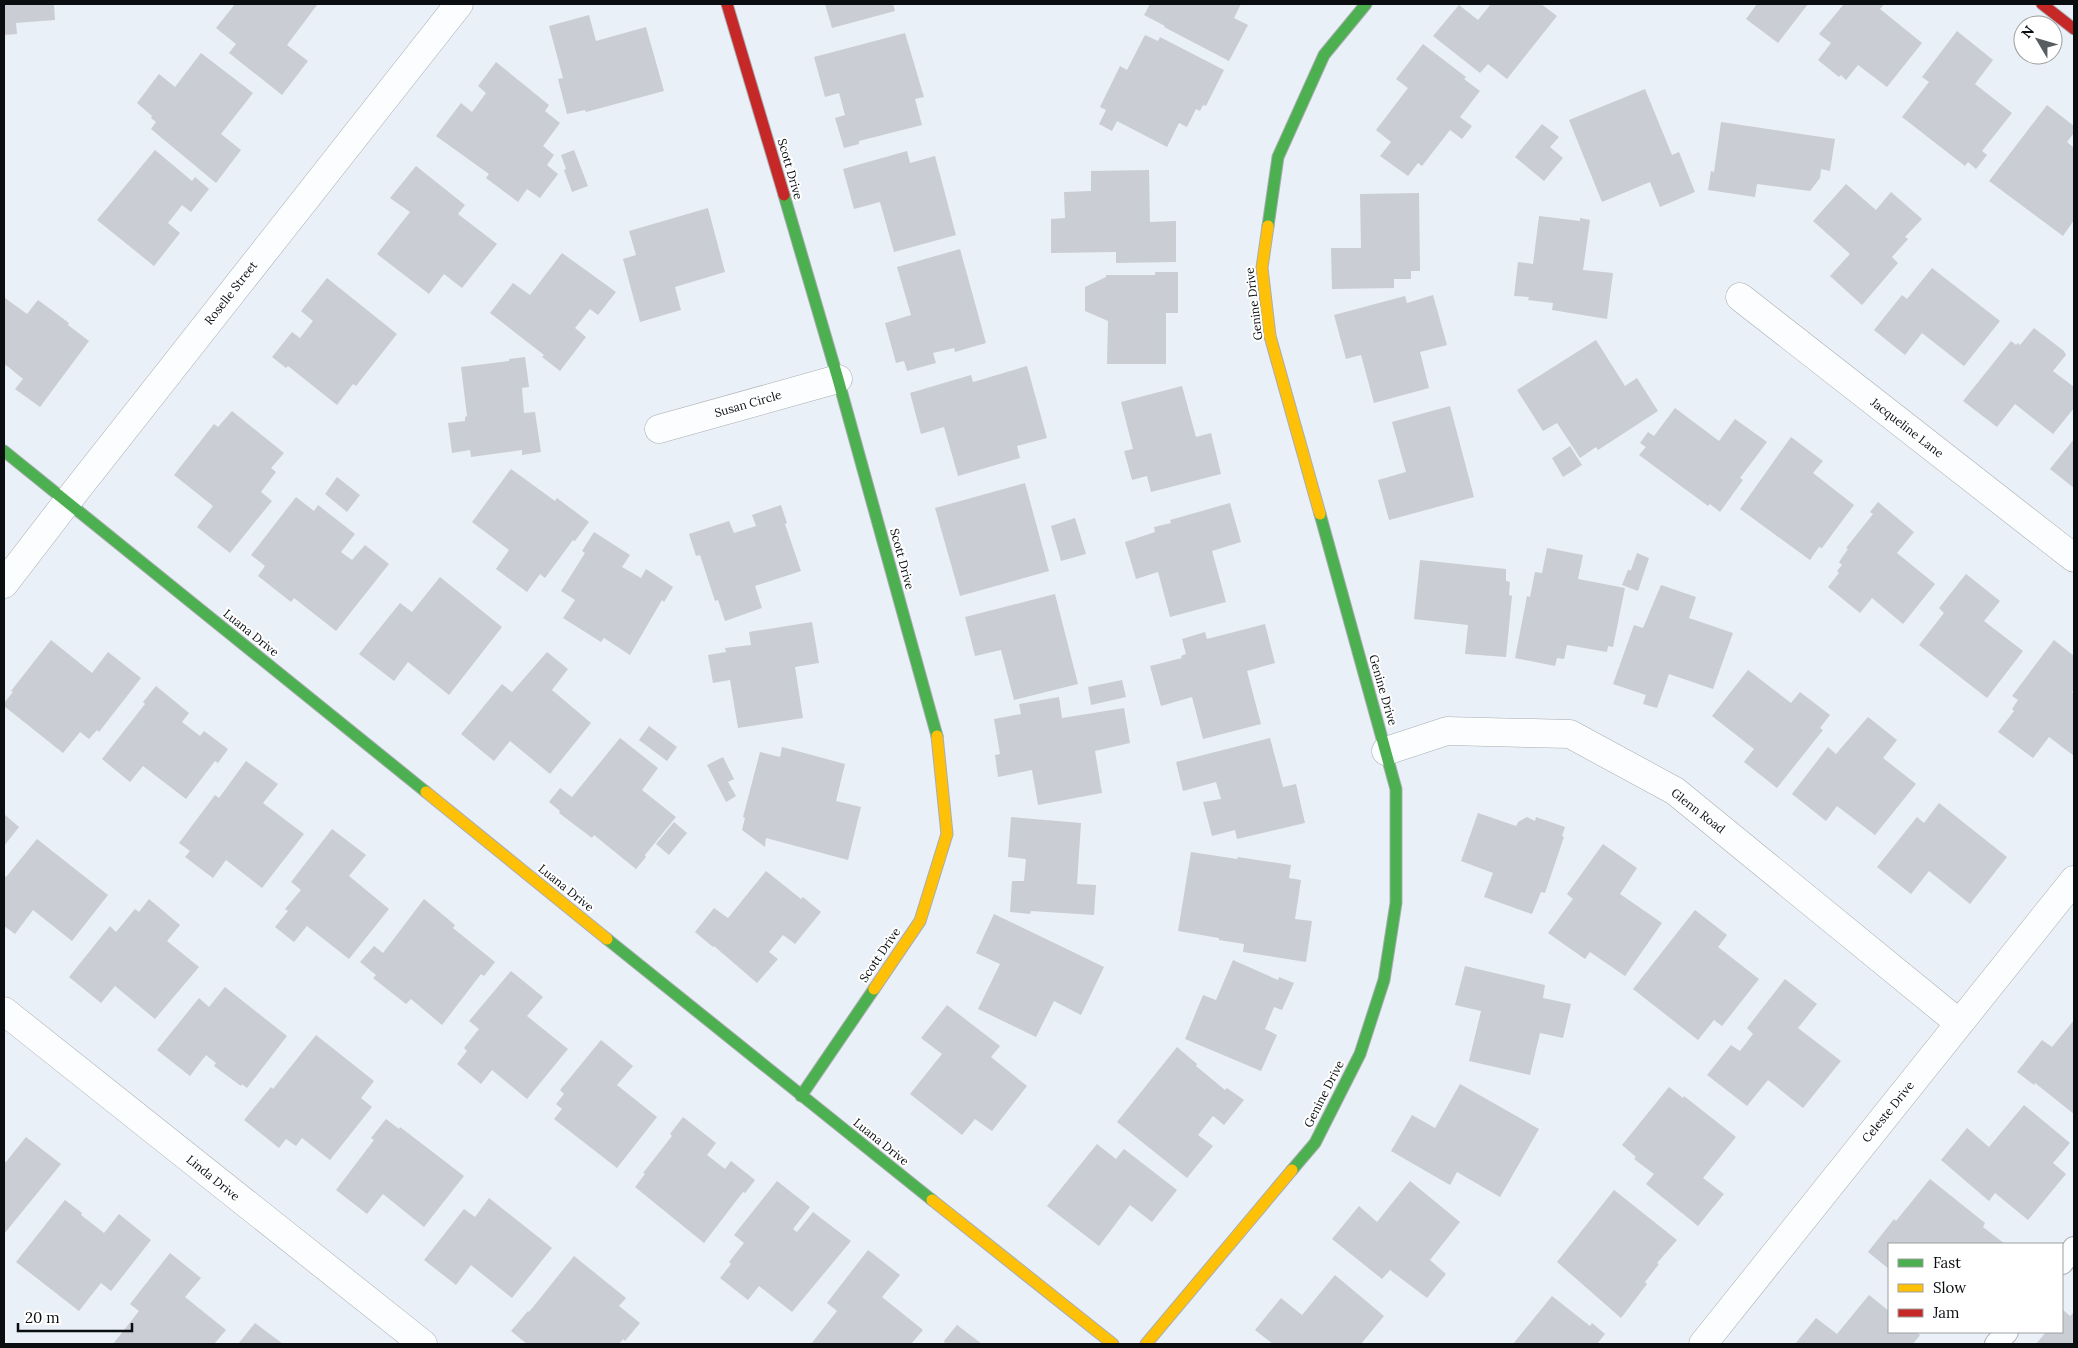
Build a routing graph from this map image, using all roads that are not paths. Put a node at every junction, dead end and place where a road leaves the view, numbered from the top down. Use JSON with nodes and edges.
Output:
{"nodes":[{"id":1,"x":460,"y":4,"type":"edge"},
{"id":2,"x":727,"y":4,"type":"edge"},
{"id":3,"x":1366,"y":4,"type":"edge"},
{"id":4,"x":2042,"y":4,"type":"edge"},
{"id":5,"x":2074,"y":29,"type":"edge"},
{"id":6,"x":1740,"y":298,"type":"dead end"},
{"id":7,"x":838,"y":379,"type":"junction"},
{"id":8,"x":659,"y":429,"type":"dead end"},
{"id":9,"x":4,"y":451,"type":"edge"},
{"id":10,"x":67,"y":502,"type":"junction"},
{"id":11,"x":2074,"y":558,"type":"edge"},
{"id":12,"x":4,"y":584,"type":"edge"},
{"id":13,"x":1386,"y":751,"type":"junction"},
{"id":14,"x":2074,"y":880,"type":"edge"},
{"id":15,"x":4,"y":1011,"type":"edge"},
{"id":16,"x":1959,"y":1024,"type":"junction"},
{"id":17,"x":802,"y":1096,"type":"junction"},
{"id":18,"x":2074,"y":1248,"type":"edge"},
{"id":19,"x":2063,"y":1262,"type":"edge"},
{"id":20,"x":2005,"y":1333,"type":"edge"},
{"id":21,"x":423,"y":1344,"type":"edge"},
{"id":22,"x":1113,"y":1344,"type":"edge"},
{"id":23,"x":1146,"y":1344,"type":"edge"},
{"id":24,"x":1703,"y":1344,"type":"edge"},
{"id":25,"x":1996,"y":1344,"type":"edge"}],
"edges":[{"from":1,"to":10,"type":"street","name":"Roselle Street"},
{"from":2,"to":7,"type":"street","name":"Scott Drive"},
{"from":3,"to":13,"type":"street","name":"Genine Drive"},
{"from":4,"to":5,"type":"street"},
{"from":6,"to":11,"type":"street","name":"Jacqueline Lane"},
{"from":7,"to":8,"type":"street","name":"Susan Circle"},
{"from":7,"to":17,"type":"street","name":"Scott Drive"},
{"from":9,"to":10,"type":"street","name":"Luana Drive"},
{"from":10,"to":12,"type":"street","name":"Roselle Street"},
{"from":10,"to":17,"type":"street","name":"Luana Drive"},
{"from":13,"to":16,"type":"street","name":"Glenn Road"},
{"from":13,"to":23,"type":"street","name":"Genine Drive"},
{"from":14,"to":16,"type":"street","name":"Celeste Drive"},
{"from":15,"to":21,"type":"street","name":"Linda Drive"},
{"from":16,"to":24,"type":"street","name":"Celeste Drive"},
{"from":17,"to":22,"type":"street","name":"Luana Drive"},
{"from":18,"to":19,"type":"lane"},
{"from":20,"to":25,"type":"lane"}]}
